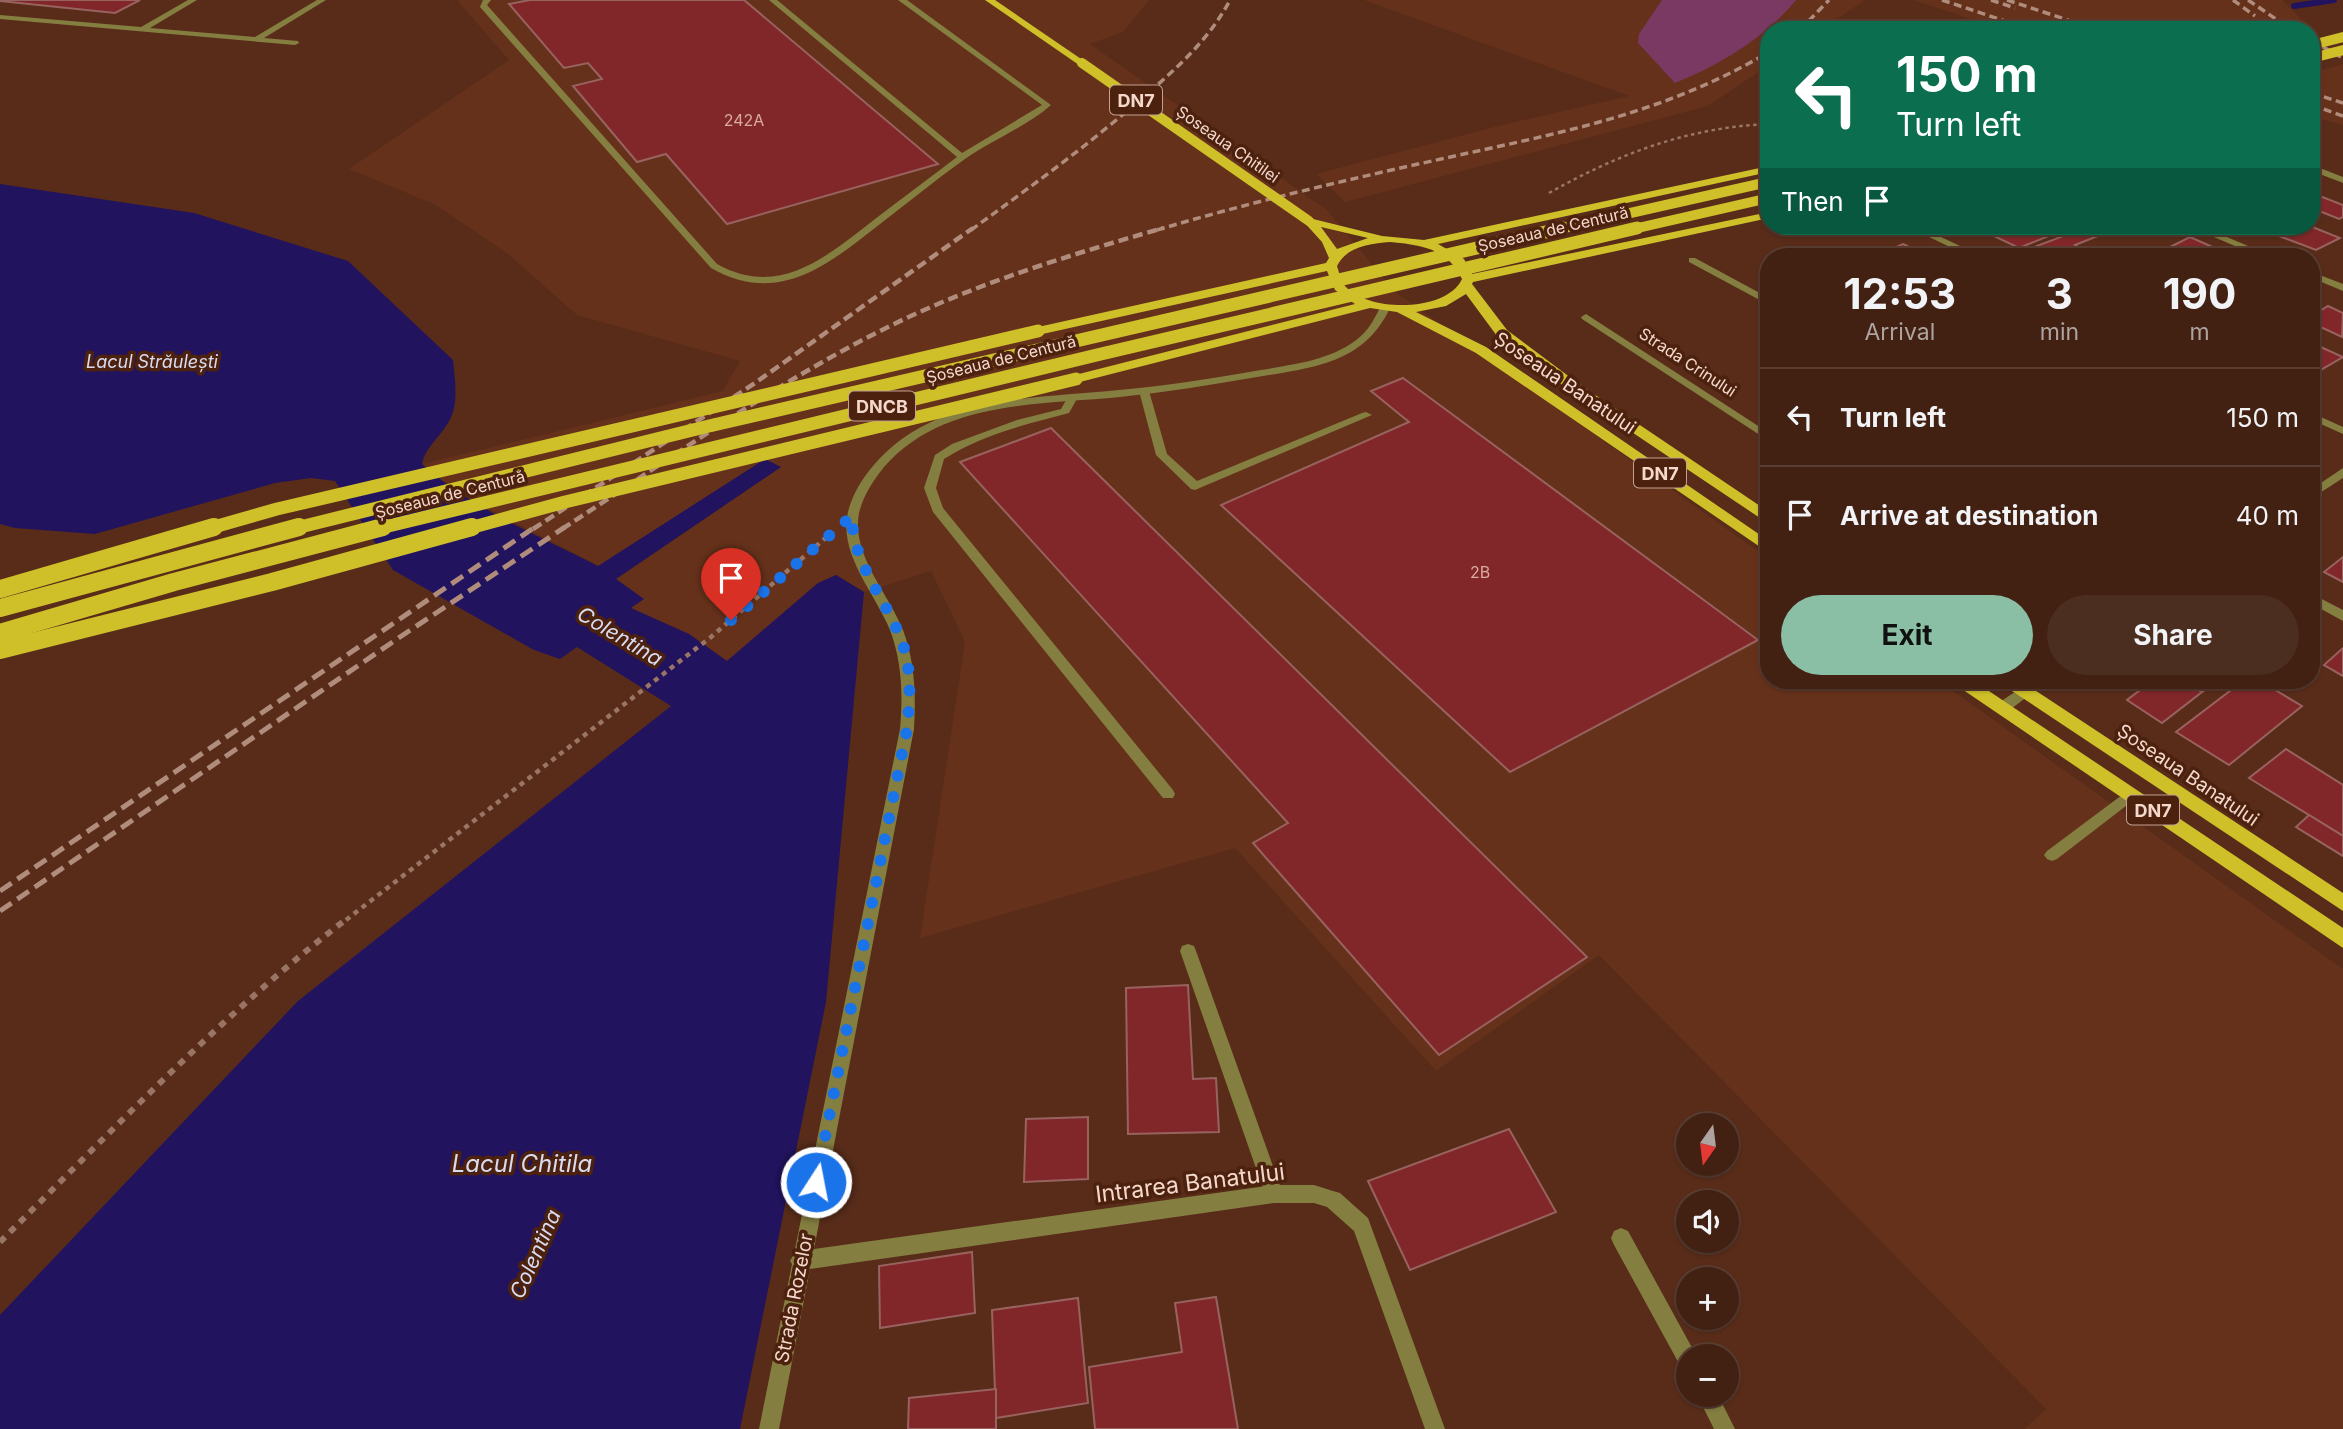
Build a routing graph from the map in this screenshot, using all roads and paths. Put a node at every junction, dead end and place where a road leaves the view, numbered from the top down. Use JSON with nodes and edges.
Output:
{"nodes":[{"id":1,"x":193,"y":0,"type":"edge"},
{"id":2,"x":322,"y":0,"type":"edge"},
{"id":3,"x":487,"y":0,"type":"edge"},
{"id":4,"x":773,"y":0,"type":"edge"},
{"id":5,"x":902,"y":0,"type":"edge"},
{"id":6,"x":989,"y":0,"type":"edge"},
{"id":7,"x":0,"y":17,"type":"edge"},
{"id":8,"x":141,"y":30,"type":"junction"},
{"id":9,"x":2343,"y":37,"type":"edge"},
{"id":10,"x":257,"y":39,"type":"junction"},
{"id":11,"x":295,"y":43,"type":"dead end"},
{"id":12,"x":2320,"y":44,"type":"edge"},
{"id":13,"x":2343,"y":50,"type":"edge"},
{"id":14,"x":2320,"y":56,"type":"edge"},
{"id":15,"x":1760,"y":125,"type":"edge"},
{"id":16,"x":962,"y":157,"type":"junction"},
{"id":17,"x":1760,"y":171,"type":"edge"},
{"id":18,"x":2320,"y":172,"type":"edge"},
{"id":19,"x":2343,"y":180,"type":"edge"},
{"id":20,"x":1760,"y":184,"type":"edge"},
{"id":21,"x":1760,"y":200,"type":"edge"},
{"id":22,"x":1760,"y":217,"type":"edge"},
{"id":23,"x":1309,"y":221,"type":"junction"},
{"id":24,"x":1526,"y":223,"type":"junction"},
{"id":25,"x":1930,"y":235,"type":"edge"},
{"id":26,"x":2215,"y":235,"type":"edge"},
{"id":27,"x":1390,"y":238,"type":"junction"},
{"id":28,"x":1426,"y":243,"type":"junction"},
{"id":29,"x":1959,"y":248,"type":"edge"},
{"id":30,"x":2248,"y":248,"type":"edge"},
{"id":31,"x":1692,"y":260,"type":"dead end"},
{"id":32,"x":1333,"y":262,"type":"junction"},
{"id":33,"x":2320,"y":278,"type":"edge"},
{"id":34,"x":1467,"y":282,"type":"junction"},
{"id":35,"x":2343,"y":288,"type":"edge"},
{"id":36,"x":1760,"y":297,"type":"edge"},
{"id":37,"x":1370,"y":304,"type":"junction"},
{"id":38,"x":1385,"y":308,"type":"junction"},
{"id":39,"x":1401,"y":309,"type":"junction"},
{"id":40,"x":1587,"y":317,"type":"dead end"},
{"id":41,"x":1144,"y":391,"type":"junction"},
{"id":42,"x":1073,"y":397,"type":"junction"},
{"id":43,"x":1366,"y":415,"type":"dead end"},
{"id":44,"x":2320,"y":420,"type":"edge"},
{"id":45,"x":2343,"y":430,"type":"edge"},
{"id":46,"x":1760,"y":432,"type":"edge"},
{"id":47,"x":2343,"y":472,"type":"edge"},
{"id":48,"x":2320,"y":488,"type":"edge"},
{"id":49,"x":1760,"y":513,"type":"edge"},
{"id":50,"x":852,"y":516,"type":"junction"},
{"id":51,"x":1760,"y":542,"type":"edge"},
{"id":52,"x":0,"y":589,"type":"edge"},
{"id":53,"x":2320,"y":602,"type":"edge"},
{"id":54,"x":0,"y":608,"type":"edge"},
{"id":55,"x":2343,"y":615,"type":"edge"},
{"id":56,"x":0,"y":633,"type":"edge"},
{"id":57,"x":0,"y":650,"type":"edge"},
{"id":58,"x":1974,"y":689,"type":"edge"},
{"id":59,"x":2018,"y":689,"type":"edge"},
{"id":60,"x":2025,"y":689,"type":"edge"},
{"id":61,"x":2002,"y":708,"type":"junction"},
{"id":62,"x":1168,"y":794,"type":"dead end"},
{"id":63,"x":2130,"y":795,"type":"junction"},
{"id":64,"x":2052,"y":855,"type":"dead end"},
{"id":65,"x":2343,"y":903,"type":"edge"},
{"id":66,"x":2343,"y":939,"type":"edge"},
{"id":67,"x":1188,"y":951,"type":"dead end"},
{"id":68,"x":1274,"y":1194,"type":"junction"},
{"id":69,"x":1621,"y":1238,"type":"dead end"},
{"id":70,"x":0,"y":1242,"type":"edge"},
{"id":71,"x":800,"y":1261,"type":"junction"},
{"id":72,"x":1679,"y":1344,"type":"edge"},
{"id":73,"x":1713,"y":1407,"type":"edge"},
{"id":74,"x":769,"y":1429,"type":"edge"},
{"id":75,"x":1435,"y":1429,"type":"edge"},
{"id":76,"x":1725,"y":1429,"type":"edge"}],
"edges":[{"from":1,"to":8,"type":"street"},
{"from":2,"to":10,"type":"street"},
{"from":3,"to":16,"type":"street"},
{"from":4,"to":16,"type":"street"},
{"from":5,"to":16,"type":"street"},
{"from":6,"to":23,"type":"main road","name":"Șoseaua Chitilei","number":"DN7","bridge":true},
{"from":7,"to":8,"type":"street"},
{"from":8,"to":10,"type":"street"},
{"from":9,"to":12,"type":"main road","bridge":true},
{"from":10,"to":11,"type":"street"},
{"from":13,"to":14,"type":"main road","bridge":true},
{"from":15,"to":24,"type":"path"},
{"from":17,"to":24,"type":"main road"},
{"from":18,"to":19,"type":"street"},
{"from":20,"to":54,"type":"main road","name":"Șoseaua de Centură","number":"DNCB","bridge":true},
{"from":21,"to":56,"type":"main road","name":"Șoseaua de Centură","number":"DNCB","bridge":true},
{"from":22,"to":34,"type":"main road"},
{"from":23,"to":27,"type":"main road","name":"Șoseaua Chitilei","number":"DN7"},
{"from":23,"to":32,"type":"main road","name":"Șoseaua Chitilei","number":"DN7"},
{"from":24,"to":28,"type":"main road"},
{"from":25,"to":29,"type":"street"},
{"from":26,"to":30,"type":"street"},
{"from":27,"to":28,"type":"main road","number":"DN7"},
{"from":27,"to":32,"type":"main road","number":"DN7"},
{"from":28,"to":34,"type":"main road","number":"DN7"},
{"from":31,"to":36,"type":"street"},
{"from":32,"to":37,"type":"main road","number":"DN7"},
{"from":32,"to":52,"type":"main road","bridge":true},
{"from":33,"to":35,"type":"street"},
{"from":34,"to":39,"type":"main road","number":"DN7"},
{"from":34,"to":49,"type":"main road","name":"Șoseaua Banatului","number":"DN7"},
{"from":37,"to":38,"type":"main road","number":"DN7"},
{"from":37,"to":57,"type":"main road","bridge":true},
{"from":38,"to":39,"type":"main road","number":"DN7"},
{"from":38,"to":41,"type":"street"},
{"from":39,"to":51,"type":"main road","name":"Șoseaua Banatului","number":"DN7"},
{"from":40,"to":46,"type":"street","name":"Strada Crinului"},
{"from":41,"to":42,"type":"street"},
{"from":41,"to":43,"type":"street"},
{"from":42,"to":50,"type":"street"},
{"from":42,"to":62,"type":"street"},
{"from":44,"to":45,"type":"street"},
{"from":47,"to":48,"type":"street"},
{"from":50,"to":70,"type":"path"},
{"from":50,"to":71,"type":"street","name":"Strada Rozelor"},
{"from":53,"to":55,"type":"street"},
{"from":58,"to":61,"type":"main road","number":"DN7"},
{"from":59,"to":61,"type":"street"},
{"from":60,"to":65,"type":"main road","name":"Șoseaua Banatului","number":"DN7"},
{"from":61,"to":63,"type":"main road","number":"DN7"},
{"from":63,"to":64,"type":"street"},
{"from":63,"to":66,"type":"main road","number":"DN7"},
{"from":67,"to":68,"type":"street"},
{"from":68,"to":71,"type":"street","name":"Intrarea Banatului"},
{"from":68,"to":75,"type":"street","name":"Intrarea Banatului"},
{"from":69,"to":72,"type":"street"},
{"from":71,"to":74,"type":"street","name":"Strada Rozelor"},
{"from":73,"to":76,"type":"street"}]}
